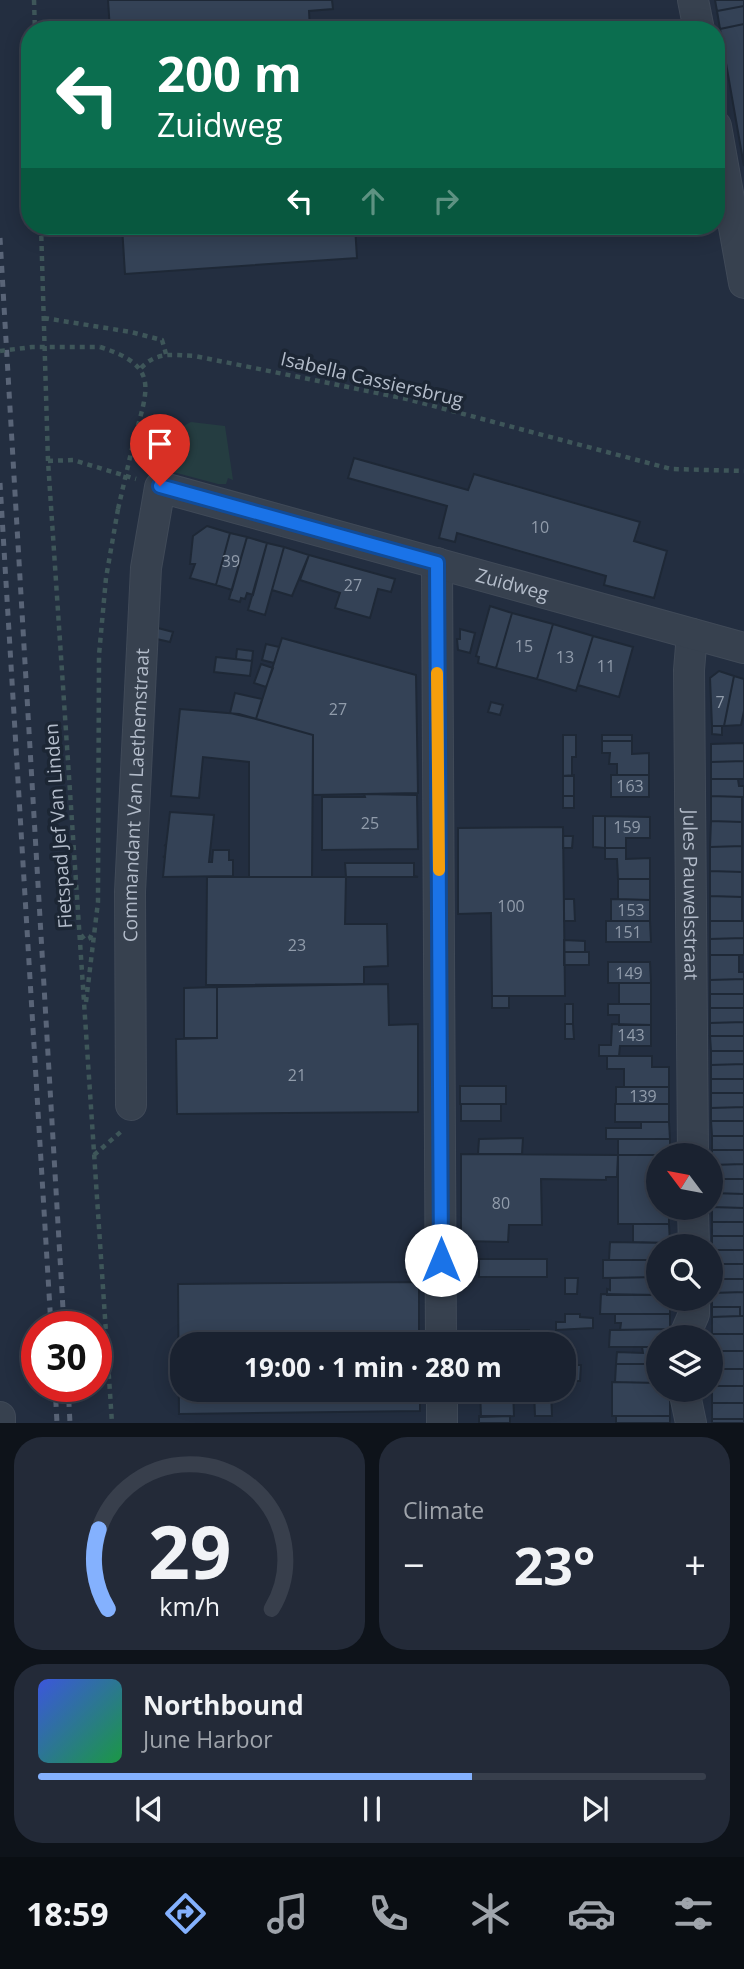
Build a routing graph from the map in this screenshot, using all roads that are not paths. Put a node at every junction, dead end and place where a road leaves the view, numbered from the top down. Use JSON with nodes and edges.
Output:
{"nodes":[{"id":1,"x":693,"y":0,"type":"edge"},
{"id":2,"x":697,"y":21,"type":"edge"},
{"id":3,"x":725,"y":177,"type":"edge"},
{"id":4,"x":744,"y":284,"type":"edge"},
{"id":5,"x":160,"y":486,"type":"joint"},
{"id":6,"x":437,"y":563,"type":"junction"},
{"id":7,"x":692,"y":635,"type":"junction"},
{"id":8,"x":744,"y":648,"type":"edge"},
{"id":9,"x":131,"y":1105,"type":"road end"},
{"id":10,"x":693,"y":1143,"type":"edge"},
{"id":11,"x":441,"y":1332,"type":"edge"},
{"id":12,"x":442,"y":1402,"type":"edge"},
{"id":13,"x":687,"y":1402,"type":"edge"},
{"id":14,"x":0,"y":1417,"type":"edge"},
{"id":15,"x":0,"y":1423,"type":"edge"},
{"id":16,"x":442,"y":1423,"type":"edge"},
{"id":17,"x":691,"y":1423,"type":"edge"}],
"edges":[{"from":1,"to":2,"type":"street"},
{"from":3,"to":4,"type":"street"},
{"from":5,"to":6,"type":"street","name":"Zuidweg"},
{"from":5,"to":9,"type":"street","name":"Commandant Van Laethemstraat"},
{"from":6,"to":7,"type":"street","name":"Zuidweg"},
{"from":6,"to":11,"type":"street"},
{"from":7,"to":8,"type":"street","name":"Zuidweg"},
{"from":7,"to":10,"type":"street","name":"Jules Pauwelsstraat"},
{"from":12,"to":16,"type":"street"},
{"from":13,"to":17,"type":"street"},
{"from":14,"to":15,"type":"street"}]}
